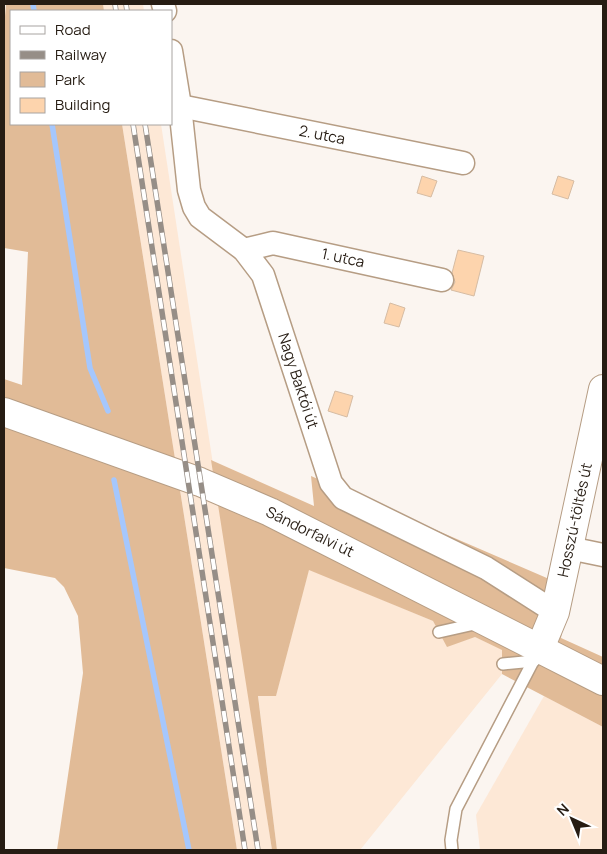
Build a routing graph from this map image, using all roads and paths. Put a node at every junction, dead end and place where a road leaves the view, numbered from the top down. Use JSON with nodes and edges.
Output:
{"nodes":[{"id":1,"x":172,"y":57,"type":"edge"},
{"id":2,"x":180,"y":106,"type":"junction"},
{"id":3,"x":463,"y":163,"type":"dead end"},
{"id":4,"x":244,"y":250,"type":"junction"},
{"id":5,"x":442,"y":280,"type":"dead end"},
{"id":6,"x":603,"y":389,"type":"edge"},
{"id":7,"x":4,"y":412,"type":"edge"},
{"id":8,"x":569,"y":548,"type":"junction"},
{"id":9,"x":603,"y":555,"type":"edge"},
{"id":10,"x":555,"y":612,"type":"junction"},
{"id":11,"x":487,"y":621,"type":"junction"},
{"id":12,"x":439,"y":632,"type":"dead end"},
{"id":13,"x":537,"y":654,"type":"junction"},
{"id":14,"x":503,"y":664,"type":"dead end"},
{"id":15,"x":603,"y":681,"type":"edge"},
{"id":16,"x":452,"y":850,"type":"edge"}],
"edges":[{"from":1,"to":2,"type":"street","name":"Nagy Baktói út"},
{"from":2,"to":3,"type":"street","name":"2. utca"},
{"from":2,"to":4,"type":"street","name":"Nagy Baktói út"},
{"from":4,"to":5,"type":"street","name":"1. utca"},
{"from":4,"to":10,"type":"street","name":"Nagy Baktói út"},
{"from":6,"to":8,"type":"main road","name":"Hosszú-töltés út"},
{"from":7,"to":11,"type":"main road","name":"Sándorfalvi út"},
{"from":8,"to":9,"type":"street"},
{"from":8,"to":10,"type":"main road","name":"Hosszú-töltés út"},
{"from":10,"to":13,"type":"main road","name":"Hosszú-töltés út"},
{"from":11,"to":12,"type":"lane"},
{"from":11,"to":13,"type":"main road","name":"Sándorfalvi út"},
{"from":13,"to":14,"type":"lane"},
{"from":13,"to":15,"type":"main road","name":"Sándorfalvi út"},
{"from":13,"to":16,"type":"lane"}]}
